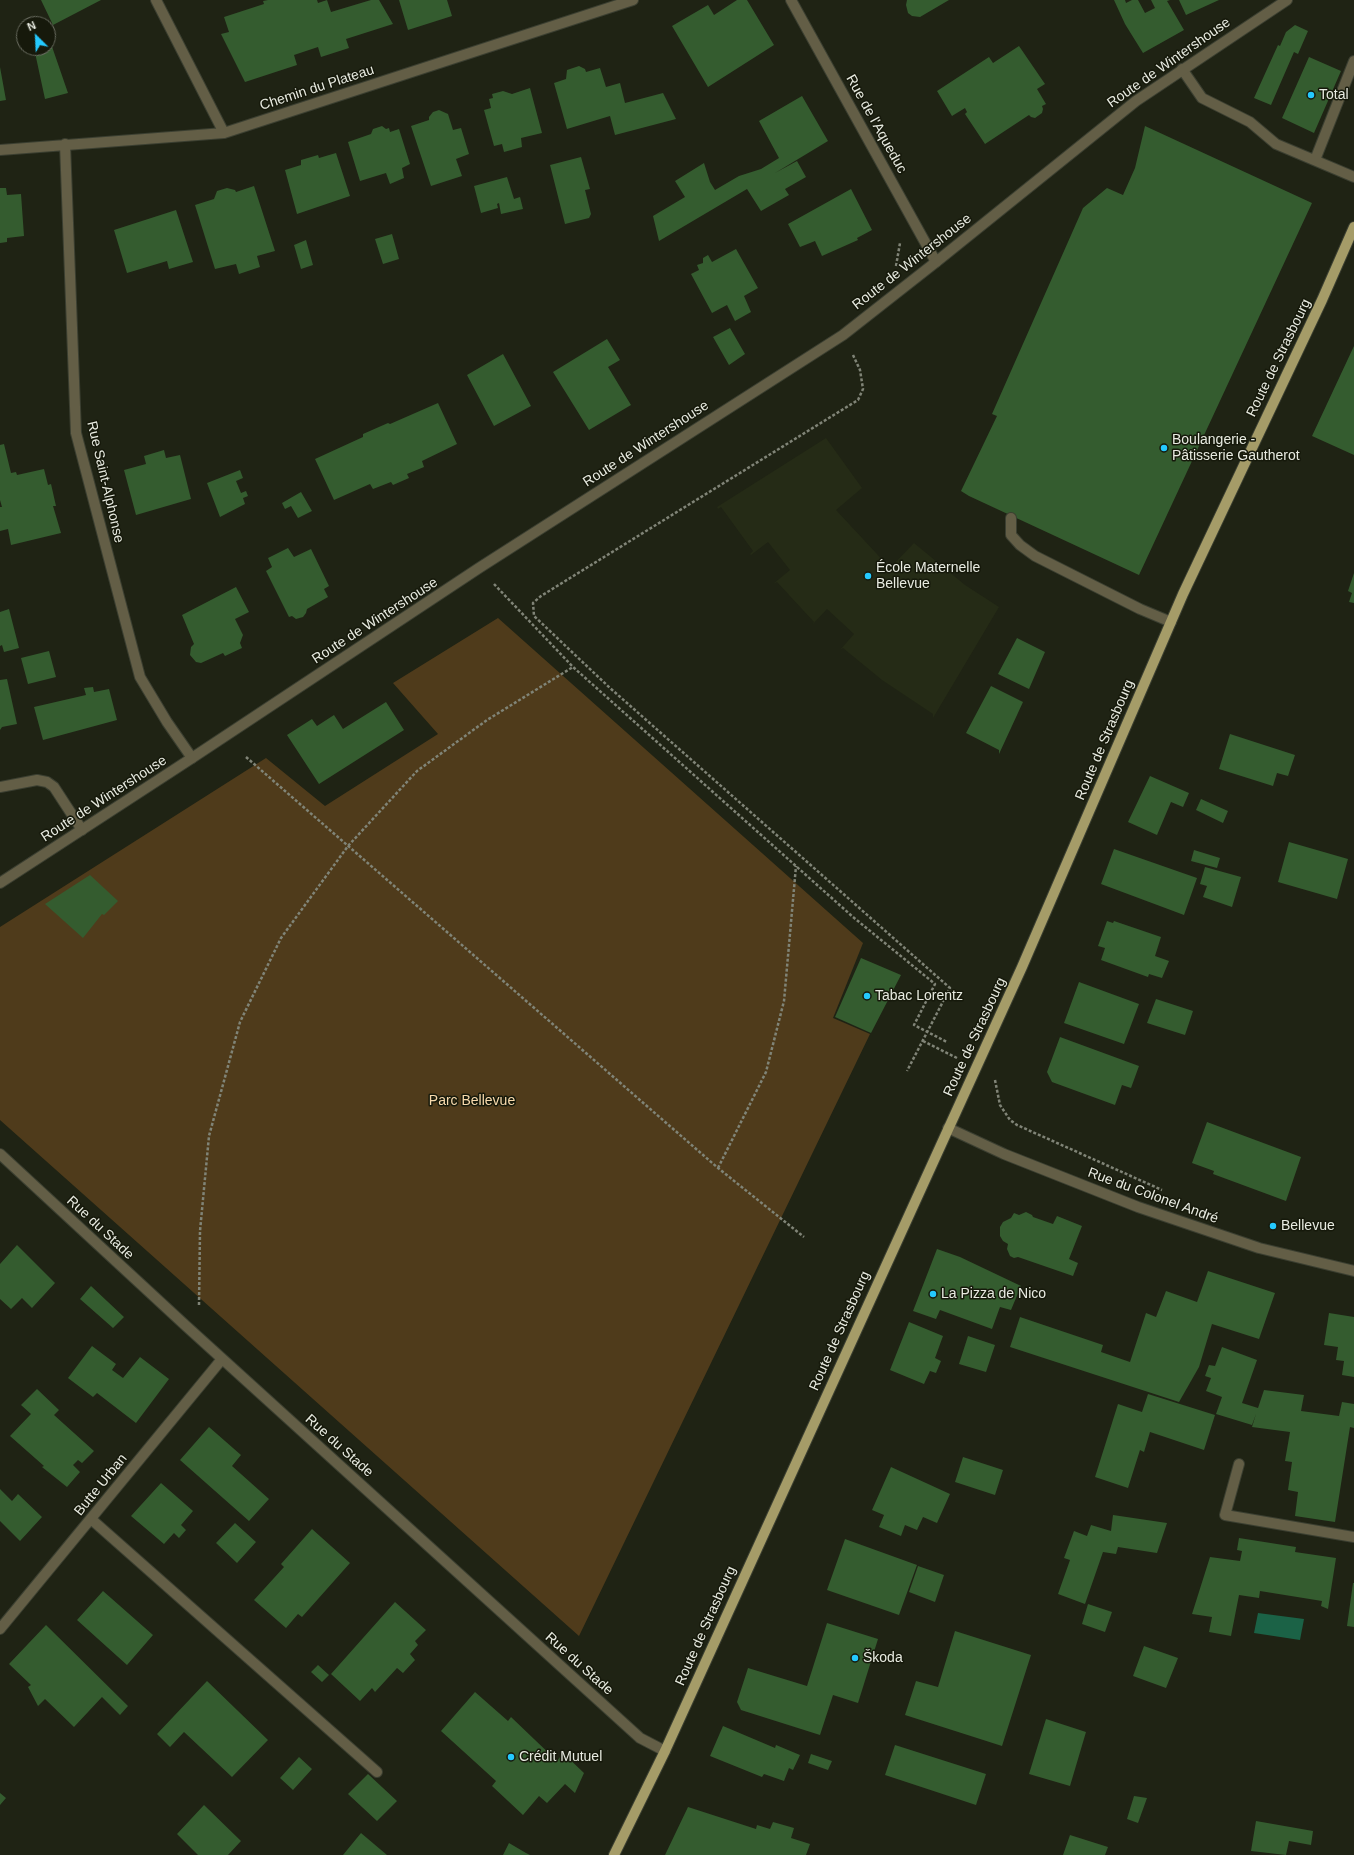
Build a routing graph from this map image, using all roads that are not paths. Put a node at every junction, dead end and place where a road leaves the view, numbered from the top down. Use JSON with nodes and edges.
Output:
{"nodes":[{"id":1,"x":156,"y":0,"type":"edge"},
{"id":2,"x":633,"y":0,"type":"edge"},
{"id":3,"x":791,"y":0,"type":"edge"},
{"id":4,"x":1287,"y":0,"type":"edge"},
{"id":5,"x":1354,"y":61,"type":"edge"},
{"id":6,"x":1182,"y":70,"type":"junction"},
{"id":7,"x":224,"y":133,"type":"junction"},
{"id":8,"x":65,"y":144,"type":"junction"},
{"id":9,"x":0,"y":150,"type":"edge"},
{"id":10,"x":1315,"y":160,"type":"junction"},
{"id":11,"x":1354,"y":177,"type":"edge"},
{"id":12,"x":1354,"y":227,"type":"edge"},
{"id":13,"x":936,"y":262,"type":"junction"},
{"id":14,"x":1011,"y":518,"type":"dead end"},
{"id":15,"x":1171,"y":622,"type":"junction"},
{"id":16,"x":192,"y":758,"type":"junction"},
{"id":17,"x":0,"y":787,"type":"edge"},
{"id":18,"x":82,"y":830,"type":"junction"},
{"id":19,"x":0,"y":882,"type":"edge"},
{"id":20,"x":948,"y":1128,"type":"junction"},
{"id":21,"x":0,"y":1154,"type":"edge"},
{"id":22,"x":1354,"y":1271,"type":"edge"},
{"id":23,"x":222,"y":1359,"type":"junction"},
{"id":24,"x":1239,"y":1464,"type":"dead end"},
{"id":25,"x":91,"y":1518,"type":"junction"},
{"id":26,"x":1354,"y":1537,"type":"edge"},
{"id":27,"x":0,"y":1629,"type":"edge"},
{"id":28,"x":665,"y":1752,"type":"junction"},
{"id":29,"x":377,"y":1772,"type":"dead end"},
{"id":30,"x":614,"y":1855,"type":"edge"}],
"edges":[{"from":1,"to":7,"type":"street"},
{"from":2,"to":7,"type":"street","name":"Chemin du Plateau"},
{"from":3,"to":13,"type":"street","name":"Rue de l'Aqueduc"},
{"from":4,"to":6,"type":"street","name":"Route de Wintershouse"},
{"from":5,"to":10,"type":"street"},
{"from":6,"to":10,"type":"street"},
{"from":6,"to":13,"type":"street","name":"Route de Wintershouse"},
{"from":7,"to":8,"type":"street","name":"Chemin du Plateau"},
{"from":8,"to":9,"type":"street","name":"Chemin du Plateau"},
{"from":8,"to":16,"type":"street","name":"Rue Saint-Alphonse"},
{"from":10,"to":11,"type":"street"},
{"from":12,"to":15,"type":"main road","name":"Route de Strasbourg"},
{"from":13,"to":16,"type":"street","name":"Route de Wintershouse"},
{"from":14,"to":15,"type":"street"},
{"from":15,"to":20,"type":"main road","name":"Route de Strasbourg"},
{"from":16,"to":18,"type":"street","name":"Route de Wintershouse"},
{"from":17,"to":18,"type":"street"},
{"from":18,"to":19,"type":"street","name":"Route de Wintershouse"},
{"from":20,"to":22,"type":"street","name":"Rue du Colonel André"},
{"from":20,"to":28,"type":"main road","name":"Route de Strasbourg"},
{"from":21,"to":23,"type":"street","name":"Rue du Stade"},
{"from":23,"to":25,"type":"street","name":"Butte Urban"},
{"from":23,"to":28,"type":"street","name":"Rue du Stade"},
{"from":24,"to":26,"type":"street"},
{"from":25,"to":27,"type":"street","name":"Butte Urban"},
{"from":25,"to":29,"type":"street"},
{"from":28,"to":30,"type":"main road","name":"Route de Strasbourg"}]}
